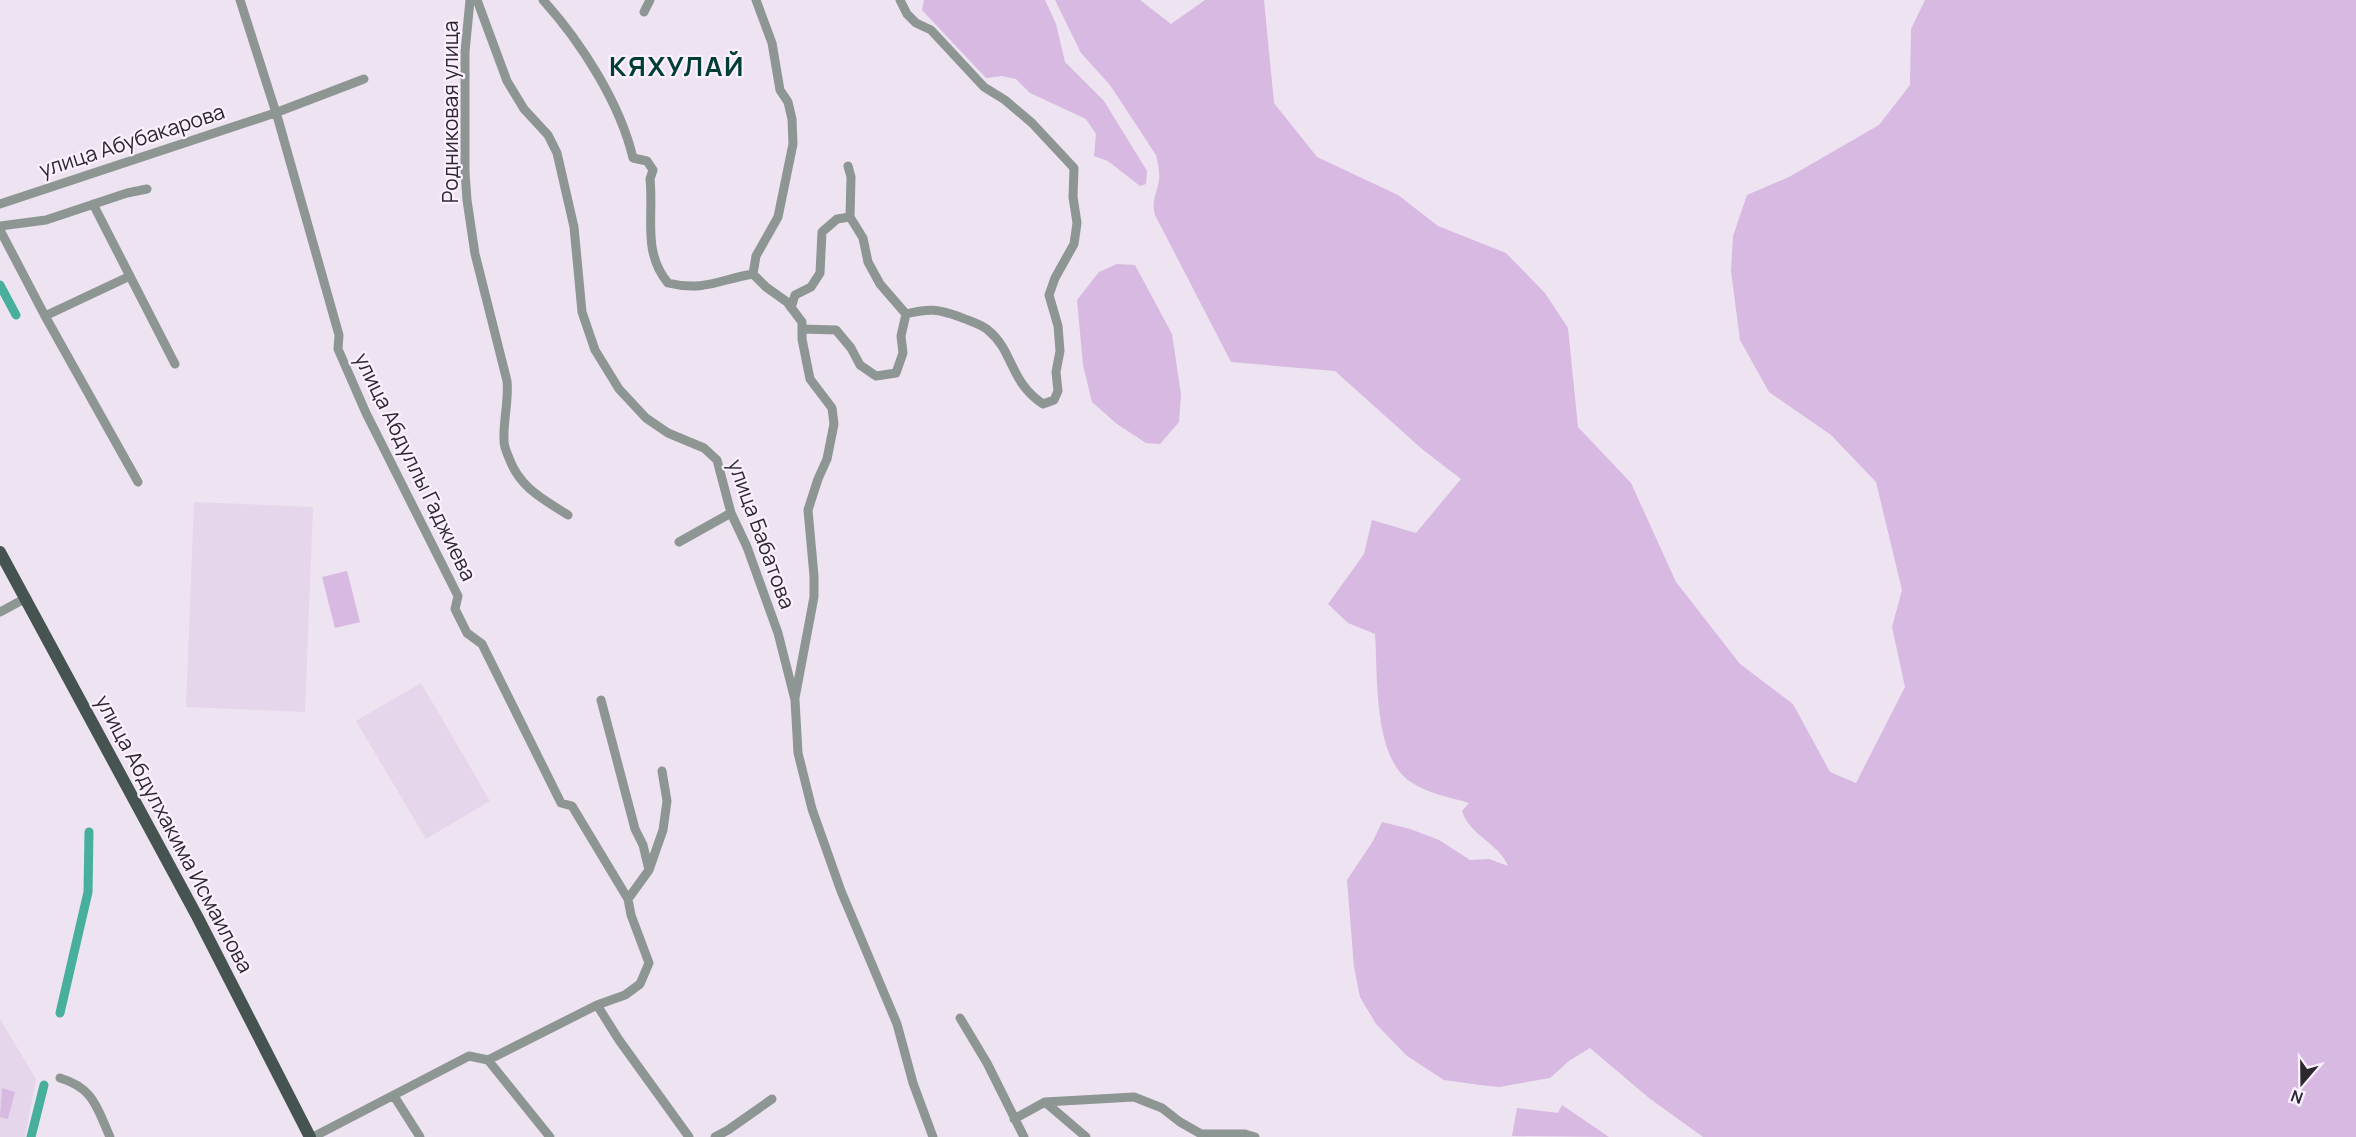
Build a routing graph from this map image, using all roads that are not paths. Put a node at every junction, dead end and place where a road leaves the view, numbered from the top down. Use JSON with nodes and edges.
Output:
{"nodes":[{"id":1,"x":240,"y":0,"type":"edge"},
{"id":2,"x":470,"y":0,"type":"edge"},
{"id":3,"x":477,"y":0,"type":"edge"},
{"id":4,"x":543,"y":0,"type":"edge"},
{"id":5,"x":650,"y":0,"type":"edge"},
{"id":6,"x":756,"y":0,"type":"edge"},
{"id":7,"x":900,"y":0,"type":"edge"},
{"id":8,"x":644,"y":12,"type":"dead end"},
{"id":9,"x":364,"y":79,"type":"dead end"},
{"id":10,"x":275,"y":113,"type":"junction"},
{"id":11,"x":848,"y":166,"type":"dead end"},
{"id":12,"x":147,"y":189,"type":"dead end"},
{"id":13,"x":0,"y":204,"type":"edge"},
{"id":14,"x":93,"y":204,"type":"junction"},
{"id":15,"x":849,"y":217,"type":"junction"},
{"id":16,"x":0,"y":228,"type":"edge"},
{"id":17,"x":753,"y":274,"type":"junction"},
{"id":18,"x":130,"y":276,"type":"junction"},
{"id":19,"x":791,"y":308,"type":"junction"},
{"id":20,"x":906,"y":314,"type":"junction"},
{"id":21,"x":45,"y":316,"type":"junction"},
{"id":22,"x":802,"y":329,"type":"junction"},
{"id":23,"x":175,"y":364,"type":"dead end"},
{"id":24,"x":138,"y":482,"type":"dead end"},
{"id":25,"x":731,"y":513,"type":"junction"},
{"id":26,"x":568,"y":515,"type":"dead end"},
{"id":27,"x":679,"y":542,"type":"dead end"},
{"id":28,"x":0,"y":552,"type":"edge"},
{"id":29,"x":27,"y":598,"type":"junction"},
{"id":30,"x":0,"y":612,"type":"edge"},
{"id":31,"x":601,"y":700,"type":"dead end"},
{"id":32,"x":795,"y":700,"type":"junction"},
{"id":33,"x":662,"y":771,"type":"dead end"},
{"id":34,"x":649,"y":870,"type":"junction"},
{"id":35,"x":628,"y":899,"type":"junction"},
{"id":36,"x":597,"y":1005,"type":"junction"},
{"id":37,"x":960,"y":1018,"type":"dead end"},
{"id":38,"x":488,"y":1060,"type":"junction"},
{"id":39,"x":60,"y":1078,"type":"dead end"},
{"id":40,"x":394,"y":1096,"type":"junction"},
{"id":41,"x":772,"y":1099,"type":"dead end"},
{"id":42,"x":1045,"y":1102,"type":"junction"},
{"id":43,"x":1014,"y":1119,"type":"junction"},
{"id":44,"x":333,"y":1128,"type":"junction"},
{"id":45,"x":110,"y":1137,"type":"edge"},
{"id":46,"x":311,"y":1137,"type":"edge"},
{"id":47,"x":339,"y":1137,"type":"edge"},
{"id":48,"x":420,"y":1137,"type":"edge"},
{"id":49,"x":550,"y":1137,"type":"edge"},
{"id":50,"x":689,"y":1137,"type":"edge"},
{"id":51,"x":715,"y":1137,"type":"edge"},
{"id":52,"x":933,"y":1137,"type":"edge"},
{"id":53,"x":1024,"y":1137,"type":"edge"},
{"id":54,"x":1086,"y":1137,"type":"edge"},
{"id":55,"x":1255,"y":1137,"type":"edge"}],
"edges":[{"from":1,"to":10,"type":"street","name":"улица Абдуллы Гаджиева"},
{"from":2,"to":26,"type":"street","name":"Родниковая улица"},
{"from":3,"to":25,"type":"street","name":"улица Бабатова"},
{"from":4,"to":17,"type":"street"},
{"from":5,"to":8,"type":"street"},
{"from":6,"to":17,"type":"street"},
{"from":7,"to":20,"type":"street"},
{"from":9,"to":10,"type":"street","name":"улица Абубакарова"},
{"from":10,"to":13,"type":"street","name":"улица Абубакарова"},
{"from":10,"to":35,"type":"street","name":"улица Абдуллы Гаджиева"},
{"from":11,"to":15,"type":"street"},
{"from":12,"to":14,"type":"street"},
{"from":14,"to":16,"type":"street"},
{"from":14,"to":18,"type":"street"},
{"from":15,"to":19,"type":"street"},
{"from":15,"to":20,"type":"street"},
{"from":16,"to":21,"type":"street"},
{"from":17,"to":19,"type":"street"},
{"from":18,"to":21,"type":"street"},
{"from":18,"to":23,"type":"street"},
{"from":19,"to":22,"type":"street"},
{"from":20,"to":22,"type":"street"},
{"from":21,"to":24,"type":"street"},
{"from":22,"to":32,"type":"street"},
{"from":25,"to":27,"type":"street"},
{"from":25,"to":32,"type":"street","name":"улица Бабатова"},
{"from":28,"to":29,"type":"main road","name":"улица Абдулхакима Исмаилова"},
{"from":29,"to":30,"type":"street"},
{"from":29,"to":46,"type":"main road","name":"улица Абдулхакима Исмаилова"},
{"from":31,"to":34,"type":"street"},
{"from":32,"to":52,"type":"street","name":"улица Бабатова"},
{"from":33,"to":34,"type":"street"},
{"from":34,"to":35,"type":"street"},
{"from":35,"to":36,"type":"street","name":"улица Абдуллы Гаджиева"},
{"from":36,"to":38,"type":"street","name":"улица Абдуллы Гаджиева"},
{"from":36,"to":50,"type":"street"},
{"from":37,"to":43,"type":"street"},
{"from":38,"to":40,"type":"street"},
{"from":38,"to":49,"type":"street"},
{"from":39,"to":45,"type":"street"},
{"from":40,"to":44,"type":"street"},
{"from":40,"to":48,"type":"street"},
{"from":41,"to":51,"type":"street"},
{"from":42,"to":43,"type":"street"},
{"from":42,"to":54,"type":"street"},
{"from":42,"to":55,"type":"street"},
{"from":43,"to":53,"type":"street"},
{"from":44,"to":46,"type":"street"},
{"from":44,"to":47,"type":"street"}]}
